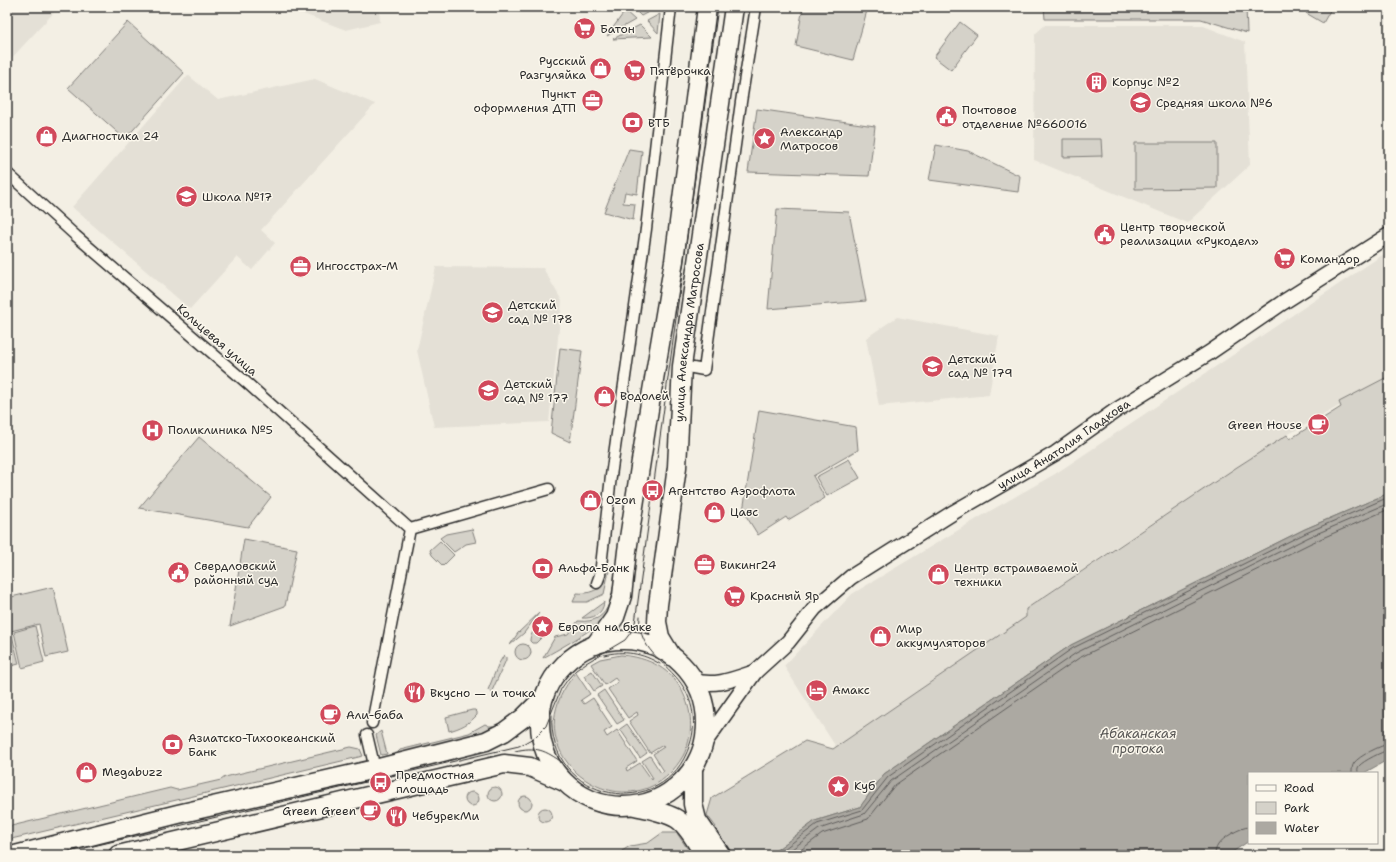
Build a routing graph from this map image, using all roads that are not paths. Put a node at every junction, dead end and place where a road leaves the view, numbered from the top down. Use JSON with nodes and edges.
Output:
{"nodes":[{"id":1,"x":671,"y":7,"type":"edge"},
{"id":2,"x":707,"y":7,"type":"edge"},
{"id":3,"x":734,"y":7,"type":"edge"},
{"id":4,"x":756,"y":7,"type":"edge"},
{"id":5,"x":7,"y":172,"type":"edge"},
{"id":6,"x":1389,"y":236,"type":"edge"},
{"id":7,"x":682,"y":366,"type":"junction"},
{"id":8,"x":549,"y":489,"type":"dead end"},
{"id":9,"x":410,"y":530,"type":"junction"},
{"id":10,"x":597,"y":583,"type":"dead end"},
{"id":11,"x":595,"y":645,"type":"junction"},
{"id":12,"x":671,"y":656,"type":"junction"},
{"id":13,"x":755,"y":672,"type":"junction"},
{"id":14,"x":694,"y":681,"type":"junction"},
{"id":15,"x":544,"y":697,"type":"junction"},
{"id":16,"x":372,"y":723,"type":"dead end"},
{"id":17,"x":367,"y":735,"type":"dead end"},
{"id":18,"x":703,"y":745,"type":"junction"},
{"id":19,"x":693,"y":768,"type":"junction"},
{"id":20,"x":375,"y":769,"type":"junction"},
{"id":21,"x":564,"y":782,"type":"junction"},
{"id":22,"x":634,"y":806,"type":"junction"},
{"id":23,"x":692,"y":824,"type":"junction"},
{"id":24,"x":15,"y":855,"type":"edge"},
{"id":25,"x":118,"y":855,"type":"edge"},
{"id":26,"x":704,"y":855,"type":"edge"},
{"id":27,"x":721,"y":855,"type":"edge"}],
"edges":[{"from":1,"to":10,"type":"street"},
{"from":2,"to":11,"type":"highway","name":"улица Александра Матросова"},
{"from":3,"to":7,"type":"highway","name":"улица Александра Матросова"},
{"from":4,"to":7,"type":"street"},
{"from":5,"to":9,"type":"street","name":"Кольцевая улица"},
{"from":6,"to":13,"type":"main road","name":"улица Анатолия Гладкова"},
{"from":7,"to":12,"type":"highway","name":"улица Александра Матросова"},
{"from":8,"to":9,"type":"street"},
{"from":9,"to":16,"type":"street"},
{"from":11,"to":12,"type":"highway"},
{"from":11,"to":15,"type":"highway"},
{"from":12,"to":14,"type":"highway"},
{"from":13,"to":14,"type":"main road"},
{"from":13,"to":18,"type":"main road"},
{"from":14,"to":18,"type":"highway"},
{"from":15,"to":20,"type":"highway"},
{"from":15,"to":21,"type":"highway"},
{"from":17,"to":20,"type":"street"},
{"from":18,"to":19,"type":"highway"},
{"from":19,"to":22,"type":"highway"},
{"from":19,"to":23,"type":"highway"},
{"from":20,"to":24,"type":"highway"},
{"from":21,"to":22,"type":"highway"},
{"from":21,"to":25,"type":"highway"},
{"from":22,"to":23,"type":"highway"},
{"from":23,"to":26,"type":"highway"},
{"from":23,"to":27,"type":"highway"}]}
